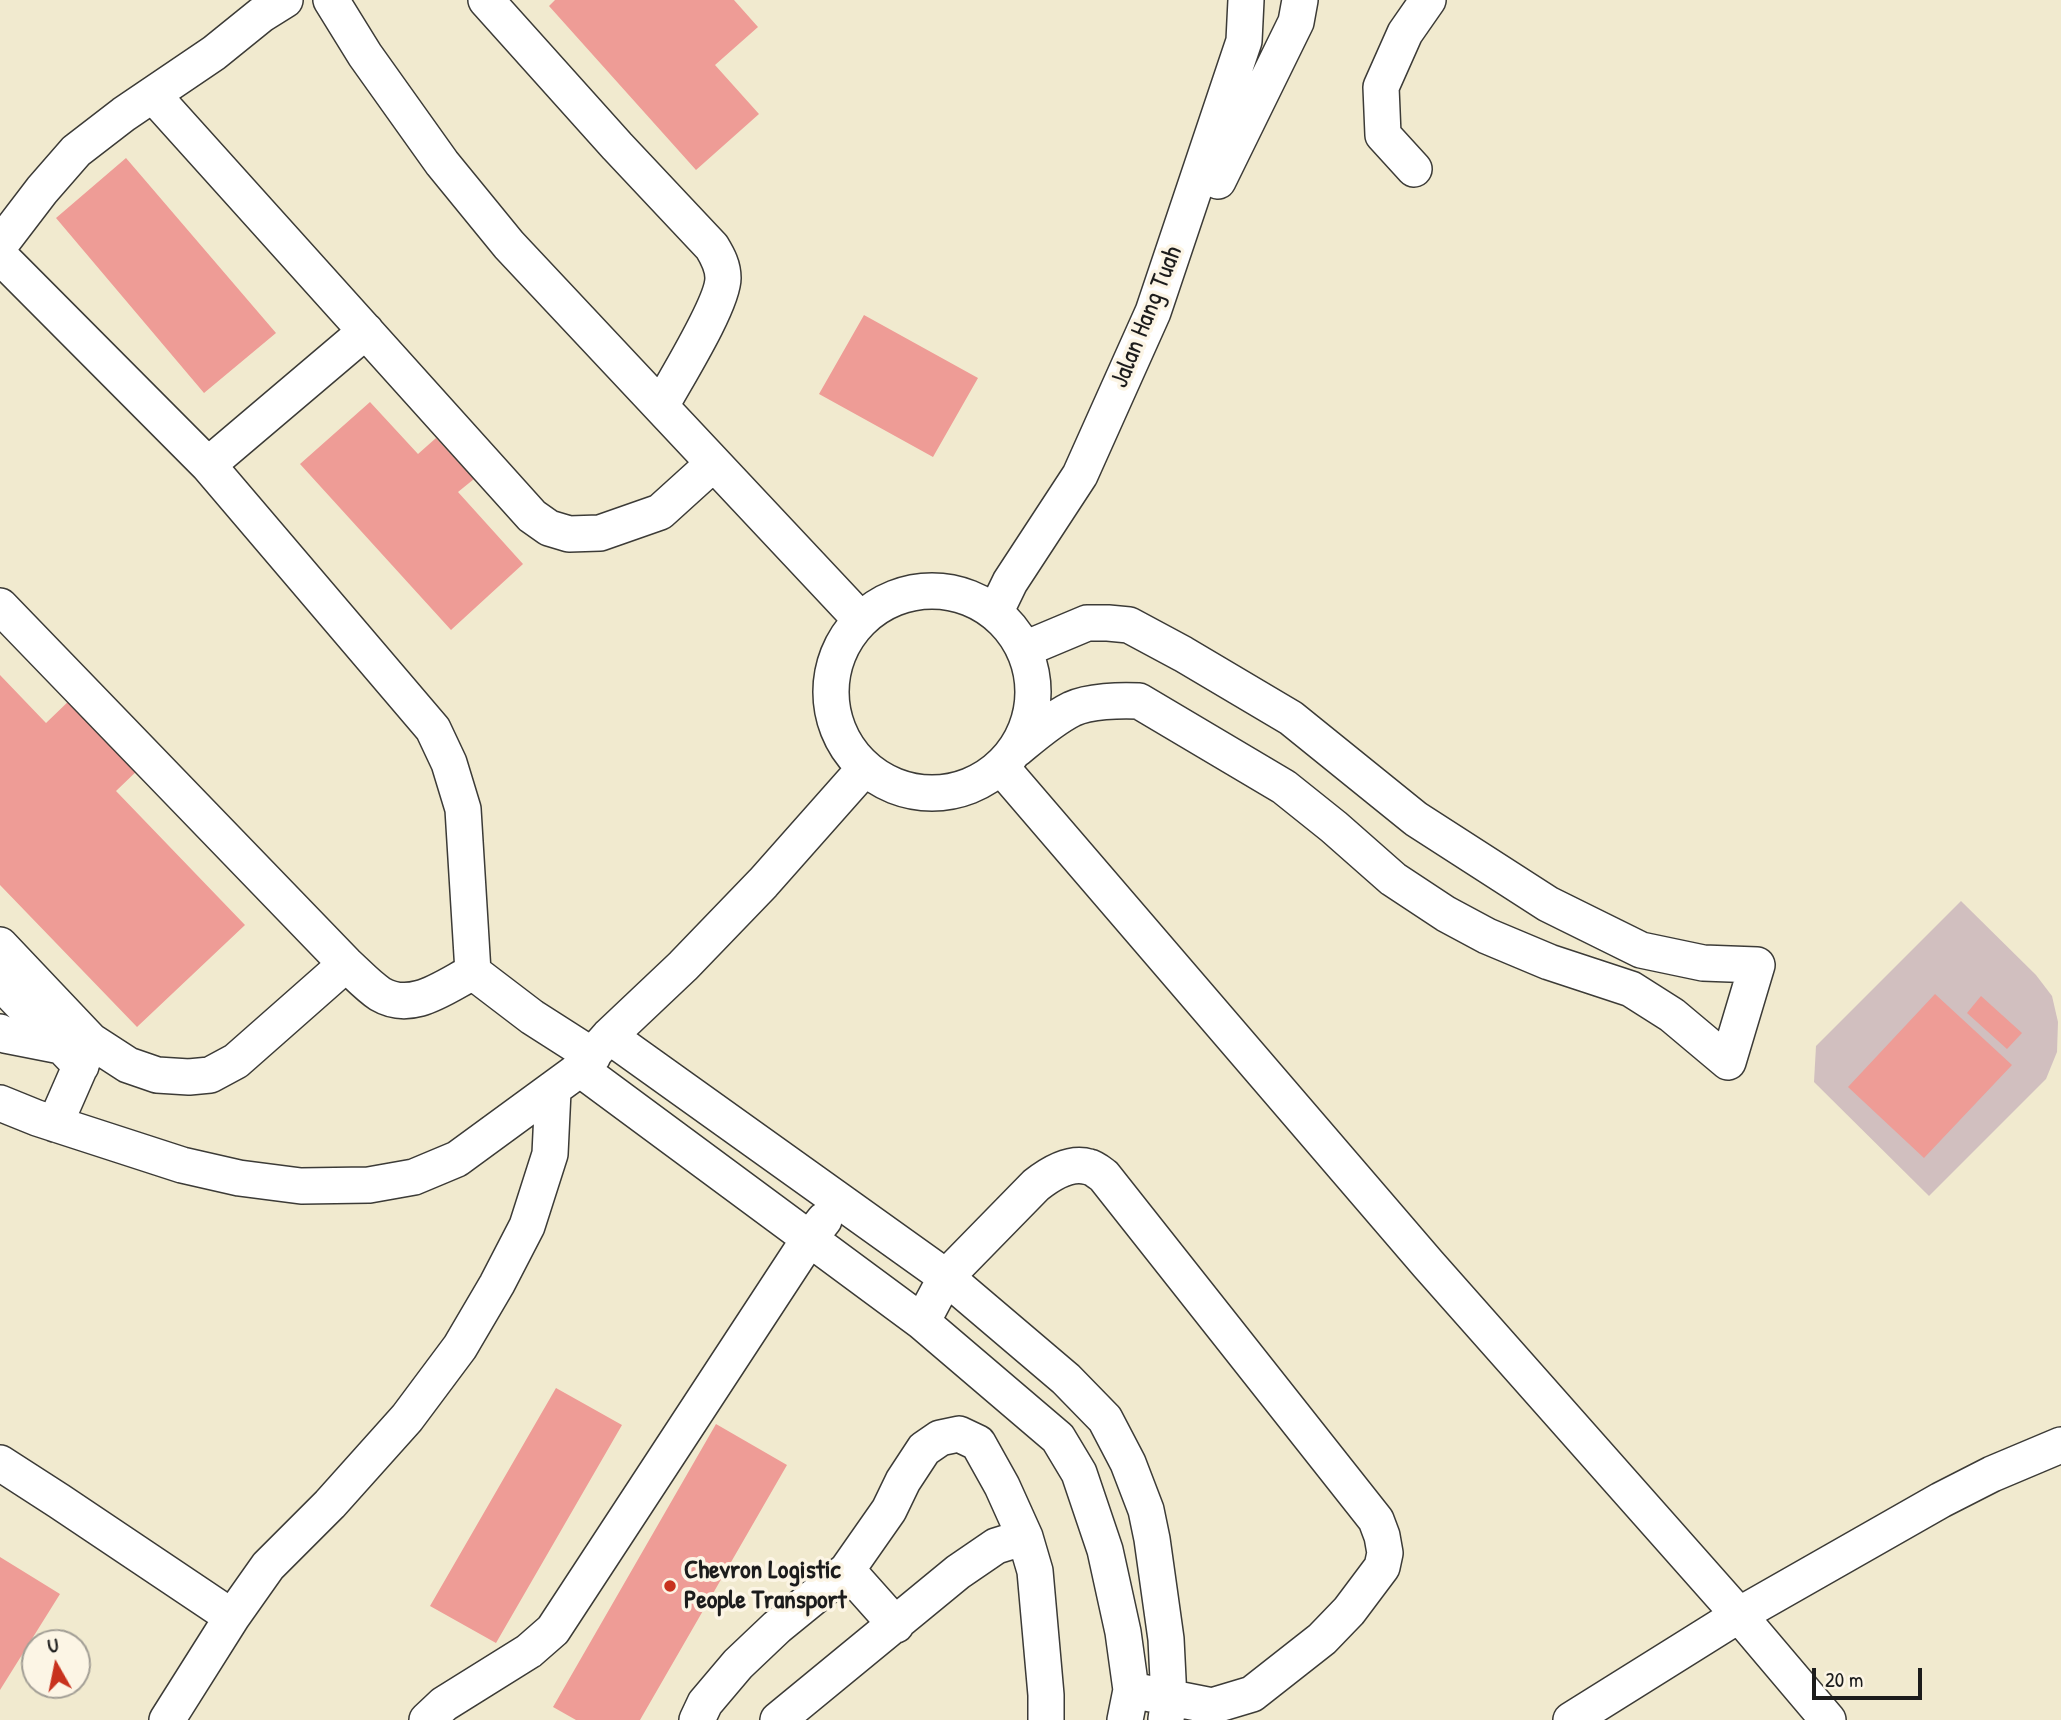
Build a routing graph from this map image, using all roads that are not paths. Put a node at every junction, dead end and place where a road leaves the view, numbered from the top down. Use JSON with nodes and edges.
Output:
{"nodes":[{"id":1,"x":285,"y":0,"type":"edge"},
{"id":2,"x":331,"y":0,"type":"edge"},
{"id":3,"x":486,"y":0,"type":"edge"},
{"id":4,"x":1246,"y":0,"type":"edge"},
{"id":5,"x":1300,"y":0,"type":"edge"},
{"id":6,"x":1428,"y":0,"type":"edge"},
{"id":7,"x":153,"y":95,"type":"junction"},
{"id":8,"x":1414,"y":169,"type":"dead end"},
{"id":9,"x":0,"y":245,"type":"edge"},
{"id":10,"x":0,"y":256,"type":"edge"},
{"id":11,"x":1153,"y":313,"type":"junction"},
{"id":12,"x":366,"y":331,"type":"junction"},
{"id":13,"x":661,"y":406,"type":"junction"},
{"id":14,"x":713,"y":464,"type":"junction"},
{"id":15,"x":208,"y":465,"type":"junction"},
{"id":16,"x":0,"y":606,"type":"edge"},
{"id":17,"x":995,"y":613,"type":"junction"},
{"id":18,"x":861,"y":620,"type":"junction"},
{"id":19,"x":1025,"y":649,"type":"junction"},
{"id":20,"x":1009,"y":758,"type":"junction"},
{"id":21,"x":864,"y":769,"type":"junction"},
{"id":22,"x":0,"y":945,"type":"edge"},
{"id":23,"x":1641,"y":950,"type":"junction"},
{"id":24,"x":346,"y":964,"type":"junction"},
{"id":25,"x":472,"y":972,"type":"junction"},
{"id":26,"x":0,"y":982,"type":"edge"},
{"id":27,"x":1632,"y":989,"type":"junction"},
{"id":28,"x":0,"y":1032,"type":"edge"},
{"id":29,"x":78,"y":1051,"type":"junction"},
{"id":30,"x":594,"y":1054,"type":"junction"},
{"id":31,"x":552,"y":1091,"type":"junction"},
{"id":32,"x":0,"y":1103,"type":"edge"},
{"id":33,"x":55,"y":1124,"type":"junction"},
{"id":34,"x":841,"y":1202,"type":"junction"},
{"id":35,"x":809,"y":1238,"type":"junction"},
{"id":36,"x":946,"y":1278,"type":"junction"},
{"id":37,"x":922,"y":1322,"type":"junction"},
{"id":38,"x":2061,"y":1444,"type":"edge"},
{"id":39,"x":0,"y":1463,"type":"edge"},
{"id":40,"x":1025,"y":1537,"type":"junction"},
{"id":41,"x":1153,"y":1539,"type":"junction"},
{"id":42,"x":1105,"y":1550,"type":"junction"},
{"id":43,"x":847,"y":1570,"type":"junction"},
{"id":44,"x":1739,"y":1615,"type":"junction"},
{"id":45,"x":232,"y":1618,"type":"junction"},
{"id":46,"x":896,"y":1625,"type":"junction"},
{"id":47,"x":1128,"y":1705,"type":"edge"},
{"id":48,"x":1167,"y":1709,"type":"edge"},
{"id":49,"x":167,"y":1720,"type":"edge"},
{"id":50,"x":427,"y":1720,"type":"edge"},
{"id":51,"x":698,"y":1720,"type":"edge"},
{"id":52,"x":778,"y":1720,"type":"edge"},
{"id":53,"x":1046,"y":1720,"type":"edge"},
{"id":54,"x":1571,"y":1720,"type":"edge"},
{"id":55,"x":1828,"y":1720,"type":"edge"}],
"edges":[{"from":1,"to":7,"type":"street"},
{"from":2,"to":13,"type":"street"},
{"from":3,"to":13,"type":"street"},
{"from":4,"to":11,"type":"street","name":"Jalan Hang Tuah"},
{"from":5,"to":11,"type":"street"},
{"from":6,"to":8,"type":"street"},
{"from":7,"to":9,"type":"street"},
{"from":7,"to":12,"type":"street"},
{"from":10,"to":15,"type":"street"},
{"from":11,"to":17,"type":"street","name":"Jalan Hang Tuah"},
{"from":12,"to":14,"type":"street"},
{"from":12,"to":15,"type":"street"},
{"from":13,"to":14,"type":"street"},
{"from":14,"to":18,"type":"street"},
{"from":15,"to":25,"type":"street"},
{"from":16,"to":24,"type":"street"},
{"from":17,"to":18,"type":"street"},
{"from":17,"to":19,"type":"street"},
{"from":18,"to":21,"type":"street"},
{"from":19,"to":20,"type":"street"},
{"from":19,"to":23,"type":"street"},
{"from":20,"to":21,"type":"street"},
{"from":20,"to":27,"type":"street"},
{"from":20,"to":44,"type":"street"},
{"from":21,"to":30,"type":"street"},
{"from":22,"to":29,"type":"street"},
{"from":23,"to":27,"type":"street"},
{"from":23,"to":27,"type":"street"},
{"from":24,"to":25,"type":"street"},
{"from":24,"to":29,"type":"street"},
{"from":25,"to":30,"type":"street"},
{"from":26,"to":29,"type":"street"},
{"from":28,"to":29,"type":"street"},
{"from":29,"to":33,"type":"street"},
{"from":30,"to":31,"type":"street"},
{"from":30,"to":34,"type":"street"},
{"from":30,"to":35,"type":"street"},
{"from":31,"to":33,"type":"street"},
{"from":31,"to":45,"type":"street"},
{"from":32,"to":33,"type":"street"},
{"from":34,"to":35,"type":"street"},
{"from":34,"to":36,"type":"street"},
{"from":35,"to":37,"type":"street"},
{"from":35,"to":50,"type":"street"},
{"from":36,"to":37,"type":"street"},
{"from":36,"to":41,"type":"street"},
{"from":36,"to":48,"type":"street"},
{"from":37,"to":42,"type":"street"},
{"from":38,"to":44,"type":"street"},
{"from":39,"to":45,"type":"street"},
{"from":40,"to":43,"type":"street"},
{"from":40,"to":46,"type":"street"},
{"from":40,"to":53,"type":"street"},
{"from":41,"to":42,"type":"street"},
{"from":41,"to":48,"type":"street"},
{"from":42,"to":47,"type":"street"},
{"from":43,"to":46,"type":"street"},
{"from":43,"to":51,"type":"street"},
{"from":44,"to":54,"type":"street"},
{"from":44,"to":55,"type":"street"},
{"from":45,"to":49,"type":"street"},
{"from":46,"to":52,"type":"street"},
{"from":47,"to":48,"type":"street"}]}
